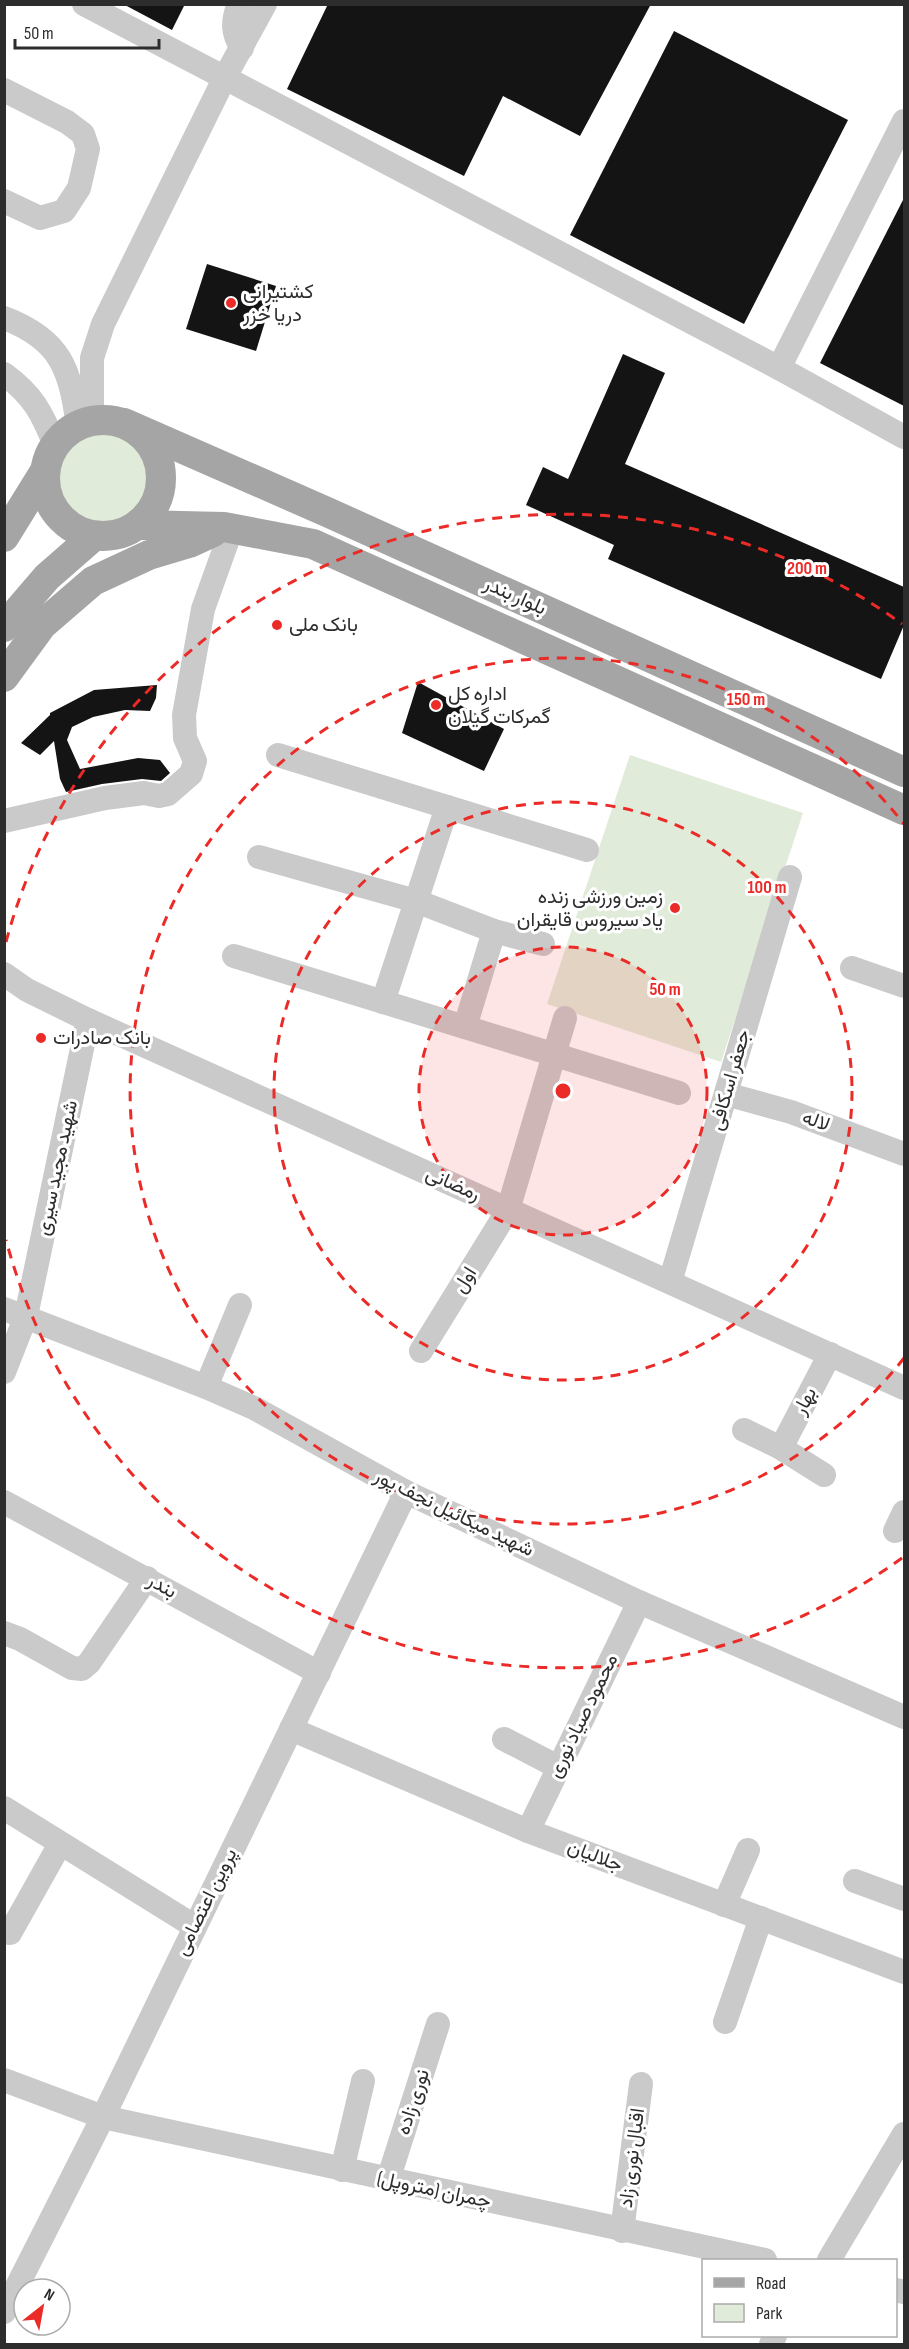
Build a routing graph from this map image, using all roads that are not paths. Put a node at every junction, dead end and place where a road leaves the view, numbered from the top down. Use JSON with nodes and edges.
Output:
{"nodes":[{"id":1,"x":84,"y":4,"type":"edge"},
{"id":2,"x":239,"y":4,"type":"edge"},
{"id":3,"x":265,"y":4,"type":"edge"},
{"id":4,"x":242,"y":48,"type":"junction"},
{"id":5,"x":225,"y":77,"type":"junction"},
{"id":6,"x":4,"y":90,"type":"edge"},
{"id":7,"x":904,"y":121,"type":"edge"},
{"id":8,"x":4,"y":201,"type":"edge"},
{"id":9,"x":4,"y":318,"type":"edge"},
{"id":10,"x":779,"y":368,"type":"junction"},
{"id":11,"x":4,"y":374,"type":"edge"},
{"id":12,"x":85,"y":423,"type":"junction"},
{"id":13,"x":124,"y":423,"type":"junction"},
{"id":14,"x":904,"y":437,"type":"edge"},
{"id":15,"x":50,"y":458,"type":"junction"},
{"id":16,"x":138,"y":525,"type":"junction"},
{"id":17,"x":228,"y":527,"type":"junction"},
{"id":18,"x":94,"y":536,"type":"junction"},
{"id":19,"x":4,"y":537,"type":"edge"},
{"id":20,"x":4,"y":627,"type":"edge"},
{"id":21,"x":4,"y":677,"type":"edge"},
{"id":22,"x":805,"y":727,"type":"junction"},
{"id":23,"x":278,"y":755,"type":"dead end"},
{"id":24,"x":791,"y":759,"type":"junction"},
{"id":25,"x":904,"y":772,"type":"edge"},
{"id":26,"x":447,"y":807,"type":"junction"},
{"id":27,"x":904,"y":810,"type":"edge"},
{"id":28,"x":4,"y":820,"type":"edge"},
{"id":29,"x":587,"y":850,"type":"dead end"},
{"id":30,"x":259,"y":856,"type":"dead end"},
{"id":31,"x":790,"y":877,"type":"dead end"},
{"id":32,"x":416,"y":901,"type":"junction"},
{"id":33,"x":494,"y":931,"type":"junction"},
{"id":34,"x":543,"y":944,"type":"dead end"},
{"id":35,"x":234,"y":956,"type":"dead end"},
{"id":36,"x":852,"y":968,"type":"dead end"},
{"id":37,"x":4,"y":974,"type":"edge"},
{"id":38,"x":904,"y":986,"type":"edge"},
{"id":39,"x":382,"y":1002,"type":"junction"},
{"id":40,"x":565,"y":1018,"type":"dead end"},
{"id":41,"x":88,"y":1020,"type":"junction"},
{"id":42,"x":465,"y":1027,"type":"junction"},
{"id":43,"x":554,"y":1055,"type":"junction"},
{"id":44,"x":679,"y":1093,"type":"dead end"},
{"id":45,"x":726,"y":1094,"type":"junction"},
{"id":46,"x":904,"y":1154,"type":"edge"},
{"id":47,"x":508,"y":1209,"type":"junction"},
{"id":48,"x":670,"y":1282,"type":"junction"},
{"id":49,"x":240,"y":1305,"type":"dead end"},
{"id":50,"x":15,"y":1312,"type":"edge"},
{"id":51,"x":421,"y":1351,"type":"dead end"},
{"id":52,"x":830,"y":1354,"type":"junction"},
{"id":53,"x":4,"y":1372,"type":"edge"},
{"id":54,"x":904,"y":1385,"type":"edge"},
{"id":55,"x":206,"y":1387,"type":"junction"},
{"id":56,"x":744,"y":1430,"type":"dead end"},
{"id":57,"x":781,"y":1448,"type":"junction"},
{"id":58,"x":824,"y":1475,"type":"dead end"},
{"id":59,"x":406,"y":1492,"type":"junction"},
{"id":60,"x":4,"y":1502,"type":"edge"},
{"id":61,"x":147,"y":1578,"type":"junction"},
{"id":62,"x":639,"y":1602,"type":"junction"},
{"id":63,"x":4,"y":1633,"type":"edge"},
{"id":64,"x":319,"y":1673,"type":"junction"},
{"id":65,"x":904,"y":1717,"type":"edge"},
{"id":66,"x":291,"y":1729,"type":"junction"},
{"id":67,"x":504,"y":1739,"type":"dead end"},
{"id":68,"x":558,"y":1767,"type":"junction"},
{"id":69,"x":4,"y":1808,"type":"edge"},
{"id":70,"x":528,"y":1831,"type":"junction"},
{"id":71,"x":60,"y":1844,"type":"junction"},
{"id":72,"x":748,"y":1850,"type":"dead end"},
{"id":73,"x":855,"y":1881,"type":"dead end"},
{"id":74,"x":904,"y":1899,"type":"edge"},
{"id":75,"x":724,"y":1905,"type":"junction"},
{"id":76,"x":761,"y":1918,"type":"junction"},
{"id":77,"x":194,"y":1926,"type":"junction"},
{"id":78,"x":10,"y":1933,"type":"dead end"},
{"id":79,"x":904,"y":1972,"type":"edge"},
{"id":80,"x":725,"y":2022,"type":"dead end"},
{"id":81,"x":438,"y":2024,"type":"dead end"},
{"id":82,"x":4,"y":2080,"type":"edge"},
{"id":83,"x":363,"y":2081,"type":"dead end"},
{"id":84,"x":641,"y":2084,"type":"dead end"},
{"id":85,"x":103,"y":2117,"type":"junction"},
{"id":86,"x":904,"y":2134,"type":"edge"},
{"id":87,"x":342,"y":2170,"type":"junction"},
{"id":88,"x":388,"y":2180,"type":"junction"},
{"id":89,"x":622,"y":2231,"type":"junction"},
{"id":90,"x":760,"y":2259,"type":"edge"},
{"id":91,"x":829,"y":2259,"type":"edge"},
{"id":92,"x":4,"y":2312,"type":"edge"}],
"edges":[{"from":1,"to":5,"type":"street"},
{"from":2,"to":4,"type":"street"},
{"from":3,"to":4,"type":"street"},
{"from":4,"to":5,"type":"street"},
{"from":5,"to":10,"type":"street"},
{"from":5,"to":12,"type":"street"},
{"from":6,"to":8,"type":"street"},
{"from":7,"to":10,"type":"street"},
{"from":9,"to":12,"type":"street"},
{"from":10,"to":14,"type":"street"},
{"from":11,"to":15,"type":"street"},
{"from":12,"to":13,"type":"main road"},
{"from":12,"to":15,"type":"main road"},
{"from":13,"to":16,"type":"main road"},
{"from":13,"to":22,"type":"main road","name":"بلوار بندر"},
{"from":15,"to":18,"type":"main road"},
{"from":15,"to":19,"type":"main road"},
{"from":16,"to":17,"type":"main road","name":"بلوار بندر"},
{"from":16,"to":18,"type":"main road"},
{"from":17,"to":21,"type":"main road"},
{"from":17,"to":24,"type":"main road","name":"بلوار بندر"},
{"from":17,"to":28,"type":"street"},
{"from":18,"to":20,"type":"main road"},
{"from":22,"to":24,"type":"main road"},
{"from":22,"to":25,"type":"main road","name":"بلوار بندر"},
{"from":23,"to":26,"type":"street"},
{"from":24,"to":27,"type":"main road","name":"بلوار بندر"},
{"from":26,"to":29,"type":"street"},
{"from":26,"to":32,"type":"street"},
{"from":30,"to":32,"type":"street"},
{"from":31,"to":45,"type":"street","name":"جعفر اسکافی"},
{"from":32,"to":33,"type":"street"},
{"from":32,"to":39,"type":"street"},
{"from":33,"to":34,"type":"street"},
{"from":33,"to":42,"type":"street"},
{"from":35,"to":39,"type":"street"},
{"from":36,"to":38,"type":"street"},
{"from":37,"to":41,"type":"street","name":"رمضانی"},
{"from":39,"to":42,"type":"street"},
{"from":40,"to":43,"type":"street","name":"اول"},
{"from":41,"to":47,"type":"street","name":"رمضانی"},
{"from":41,"to":50,"type":"street","name":"شهید مجید سیری"},
{"from":42,"to":43,"type":"street"},
{"from":43,"to":44,"type":"street"},
{"from":43,"to":47,"type":"street","name":"اول"},
{"from":45,"to":46,"type":"street","name":"لاله"},
{"from":45,"to":48,"type":"street","name":"جعفر اسکافی"},
{"from":47,"to":48,"type":"street","name":"رمضانی"},
{"from":47,"to":51,"type":"street","name":"اول"},
{"from":48,"to":52,"type":"street","name":"رمضانی"},
{"from":49,"to":55,"type":"street"},
{"from":50,"to":53,"type":"street","name":"شهید مجید سیری"},
{"from":50,"to":55,"type":"street","name":"شهید میکائیل نجف پور"},
{"from":52,"to":54,"type":"street","name":"رمضانی"},
{"from":52,"to":57,"type":"street","name":"بهار"},
{"from":55,"to":59,"type":"street","name":"شهید میکائیل نجف پور"},
{"from":56,"to":57,"type":"street"},
{"from":57,"to":58,"type":"street"},
{"from":59,"to":62,"type":"street","name":"شهید میکائیل نجف پور"},
{"from":59,"to":64,"type":"street","name":"پروین اعتصامی"},
{"from":60,"to":61,"type":"street","name":"بندر"},
{"from":61,"to":63,"type":"street"},
{"from":61,"to":64,"type":"street","name":"بندر"},
{"from":62,"to":65,"type":"street","name":"شهید میکائیل نجف پور"},
{"from":62,"to":68,"type":"street","name":"محمود صیاد نوری"},
{"from":64,"to":66,"type":"street","name":"پروین اعتصامی"},
{"from":66,"to":70,"type":"street","name":"جلالیان"},
{"from":66,"to":77,"type":"street","name":"پروین اعتصامی"},
{"from":67,"to":68,"type":"street"},
{"from":68,"to":70,"type":"street","name":"محمود صیاد نوری"},
{"from":69,"to":71,"type":"street"},
{"from":70,"to":75,"type":"street","name":"جلالیان"},
{"from":71,"to":77,"type":"street"},
{"from":71,"to":78,"type":"street"},
{"from":72,"to":75,"type":"street"},
{"from":73,"to":74,"type":"street"},
{"from":75,"to":76,"type":"street","name":"جلالیان"},
{"from":76,"to":79,"type":"street","name":"جلالیان"},
{"from":76,"to":80,"type":"street"},
{"from":77,"to":85,"type":"street","name":"پروین اعتصامی"},
{"from":81,"to":88,"type":"street","name":"نوری زاده"},
{"from":82,"to":85,"type":"street","name":"چمران (متروپل)"},
{"from":83,"to":87,"type":"street"},
{"from":84,"to":89,"type":"street","name":"اقبال نوری زاد"},
{"from":85,"to":87,"type":"street","name":"چمران (متروپل)"},
{"from":85,"to":92,"type":"street","name":"پروین اعتصامی"},
{"from":86,"to":91,"type":"street"},
{"from":87,"to":88,"type":"street","name":"چمران (متروپل)"},
{"from":88,"to":89,"type":"street","name":"چمران (متروپل)"},
{"from":89,"to":90,"type":"street","name":"چمران (متروپل)"}]}
